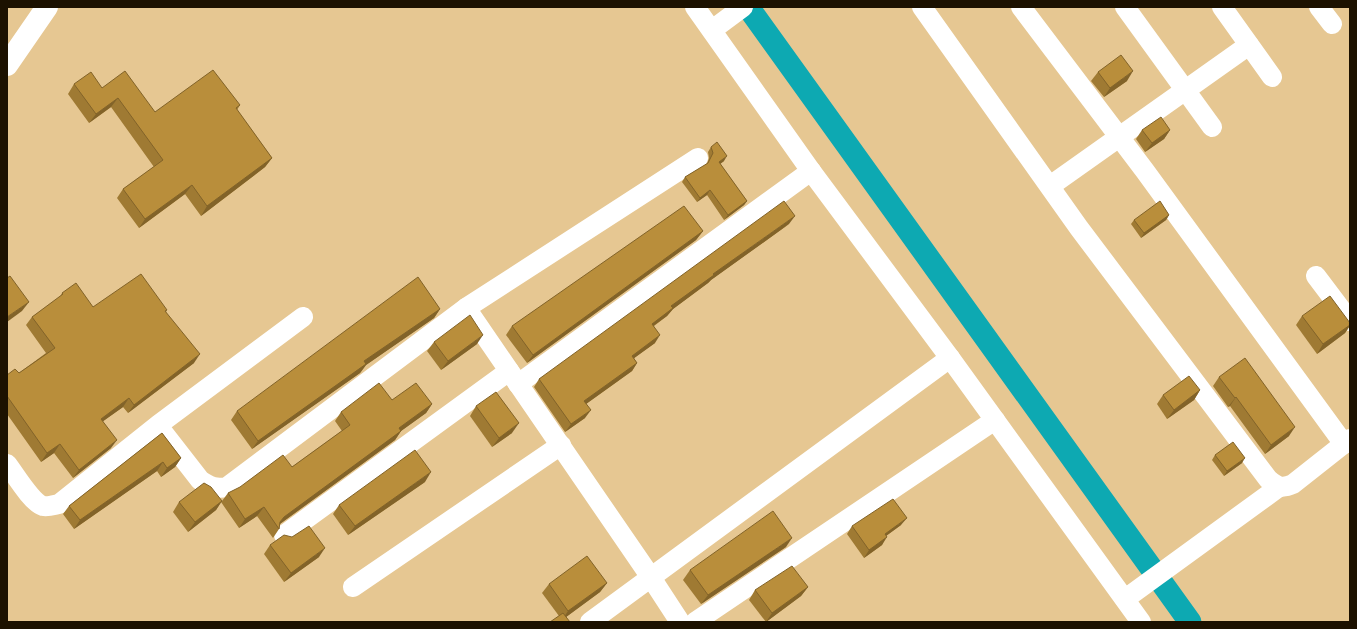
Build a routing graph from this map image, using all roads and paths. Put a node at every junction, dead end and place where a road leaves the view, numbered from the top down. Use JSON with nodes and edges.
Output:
{"nodes":[{"id":1,"x":47,"y":7,"type":"edge"},
{"id":2,"x":695,"y":7,"type":"edge"},
{"id":3,"x":922,"y":7,"type":"edge"},
{"id":4,"x":1021,"y":7,"type":"edge"},
{"id":5,"x":1125,"y":7,"type":"edge"},
{"id":6,"x":1222,"y":7,"type":"edge"},
{"id":7,"x":1319,"y":7,"type":"edge"},
{"id":8,"x":739,"y":10,"type":"edge"},
{"id":9,"x":1332,"y":24,"type":"dead end"},
{"id":10,"x":712,"y":30,"type":"junction"},
{"id":11,"x":1250,"y":45,"type":"junction"},
{"id":12,"x":7,"y":65,"type":"edge"},
{"id":13,"x":1272,"y":77,"type":"dead end"},
{"id":14,"x":1185,"y":90,"type":"junction"},
{"id":15,"x":1212,"y":127,"type":"dead end"},
{"id":16,"x":1119,"y":136,"type":"junction"},
{"id":17,"x":698,"y":158,"type":"dead end"},
{"id":18,"x":811,"y":171,"type":"junction"},
{"id":19,"x":1050,"y":186,"type":"junction"},
{"id":20,"x":1316,"y":276,"type":"dead end"},
{"id":21,"x":466,"y":308,"type":"junction"},
{"id":22,"x":303,"y":317,"type":"dead end"},
{"id":23,"x":1350,"y":321,"type":"edge"},
{"id":24,"x":950,"y":358,"type":"junction"},
{"id":25,"x":514,"y":377,"type":"junction"},
{"id":26,"x":995,"y":420,"type":"junction"},
{"id":27,"x":158,"y":426,"type":"junction"},
{"id":28,"x":1347,"y":442,"type":"edge"},
{"id":29,"x":561,"y":445,"type":"junction"},
{"id":30,"x":7,"y":464,"type":"edge"},
{"id":31,"x":1279,"y":487,"type":"junction"},
{"id":32,"x":284,"y":535,"type":"edge"},
{"id":33,"x":650,"y":576,"type":"junction"},
{"id":34,"x":352,"y":587,"type":"dead end"},
{"id":35,"x":1125,"y":599,"type":"junction"},
{"id":36,"x":590,"y":622,"type":"edge"},
{"id":37,"x":680,"y":622,"type":"edge"},
{"id":38,"x":695,"y":622,"type":"edge"},
{"id":39,"x":1141,"y":622,"type":"edge"}],
"edges":[{"from":1,"to":12,"type":"street"},
{"from":2,"to":10,"type":"street"},
{"from":3,"to":19,"type":"street"},
{"from":4,"to":16,"type":"street"},
{"from":5,"to":14,"type":"street"},
{"from":6,"to":11,"type":"street"},
{"from":7,"to":9,"type":"street"},
{"from":8,"to":10,"type":"street"},
{"from":10,"to":18,"type":"street"},
{"from":11,"to":13,"type":"street"},
{"from":11,"to":14,"type":"street"},
{"from":14,"to":15,"type":"street"},
{"from":14,"to":16,"type":"street"},
{"from":16,"to":19,"type":"street"},
{"from":16,"to":28,"type":"street"},
{"from":17,"to":21,"type":"street"},
{"from":18,"to":24,"type":"street"},
{"from":18,"to":25,"type":"street"},
{"from":19,"to":31,"type":"street"},
{"from":20,"to":23,"type":"street"},
{"from":21,"to":25,"type":"street"},
{"from":21,"to":27,"type":"street"},
{"from":22,"to":27,"type":"street"},
{"from":24,"to":26,"type":"street"},
{"from":24,"to":33,"type":"street"},
{"from":25,"to":29,"type":"street"},
{"from":25,"to":32,"type":"street"},
{"from":26,"to":35,"type":"street"},
{"from":26,"to":38,"type":"street"},
{"from":27,"to":30,"type":"street"},
{"from":28,"to":31,"type":"street"},
{"from":29,"to":33,"type":"street"},
{"from":29,"to":34,"type":"street"},
{"from":31,"to":35,"type":"street"},
{"from":33,"to":36,"type":"street"},
{"from":33,"to":37,"type":"street"},
{"from":35,"to":39,"type":"street"}]}
